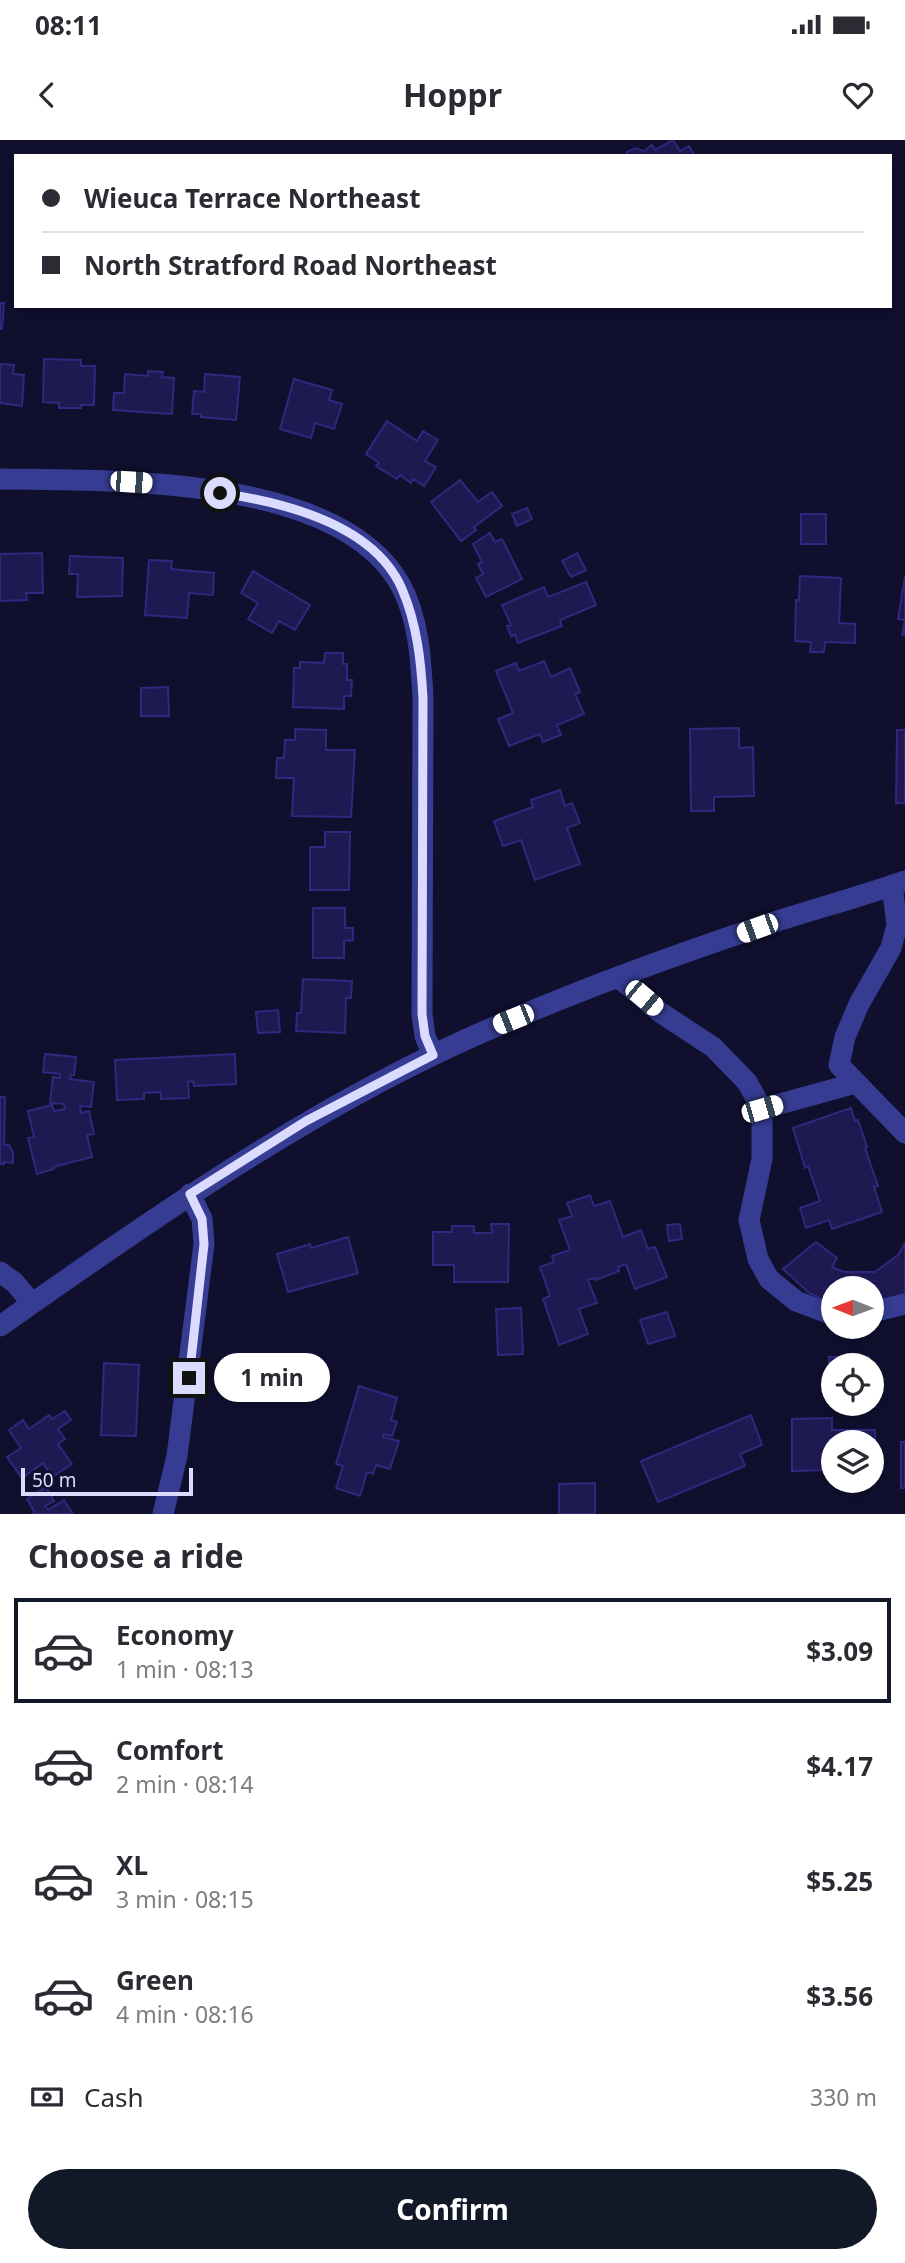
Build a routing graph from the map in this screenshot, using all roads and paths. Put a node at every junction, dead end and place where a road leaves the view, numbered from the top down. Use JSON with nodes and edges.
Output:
{"nodes":[{"id":1,"x":0,"y":479,"type":"edge"},
{"id":2,"x":898,"y":883,"type":"edge"},
{"id":3,"x":619,"y":978,"type":"junction"},
{"id":4,"x":433,"y":1055,"type":"junction"},
{"id":5,"x":856,"y":1083,"type":"junction"},
{"id":6,"x":762,"y":1109,"type":"junction"},
{"id":7,"x":905,"y":1133,"type":"edge"},
{"id":8,"x":190,"y":1194,"type":"junction"},
{"id":9,"x":0,"y":1272,"type":"edge"},
{"id":10,"x":32,"y":1303,"type":"junction"},
{"id":11,"x":905,"y":1304,"type":"edge"},
{"id":12,"x":884,"y":1309,"type":"edge"},
{"id":13,"x":821,"y":1312,"type":"edge"},
{"id":14,"x":0,"y":1326,"type":"edge"},
{"id":15,"x":163,"y":1514,"type":"edge"}],
"edges":[{"from":1,"to":4,"type":"street"},
{"from":2,"to":3,"type":"street"},
{"from":2,"to":5,"type":"street"},
{"from":3,"to":4,"type":"street"},
{"from":3,"to":6,"type":"street"},
{"from":4,"to":8,"type":"street"},
{"from":5,"to":6,"type":"street"},
{"from":5,"to":7,"type":"street"},
{"from":6,"to":13,"type":"street"},
{"from":8,"to":10,"type":"street"},
{"from":8,"to":15,"type":"street"},
{"from":9,"to":10,"type":"street"},
{"from":10,"to":14,"type":"street"},
{"from":11,"to":12,"type":"street"}]}
